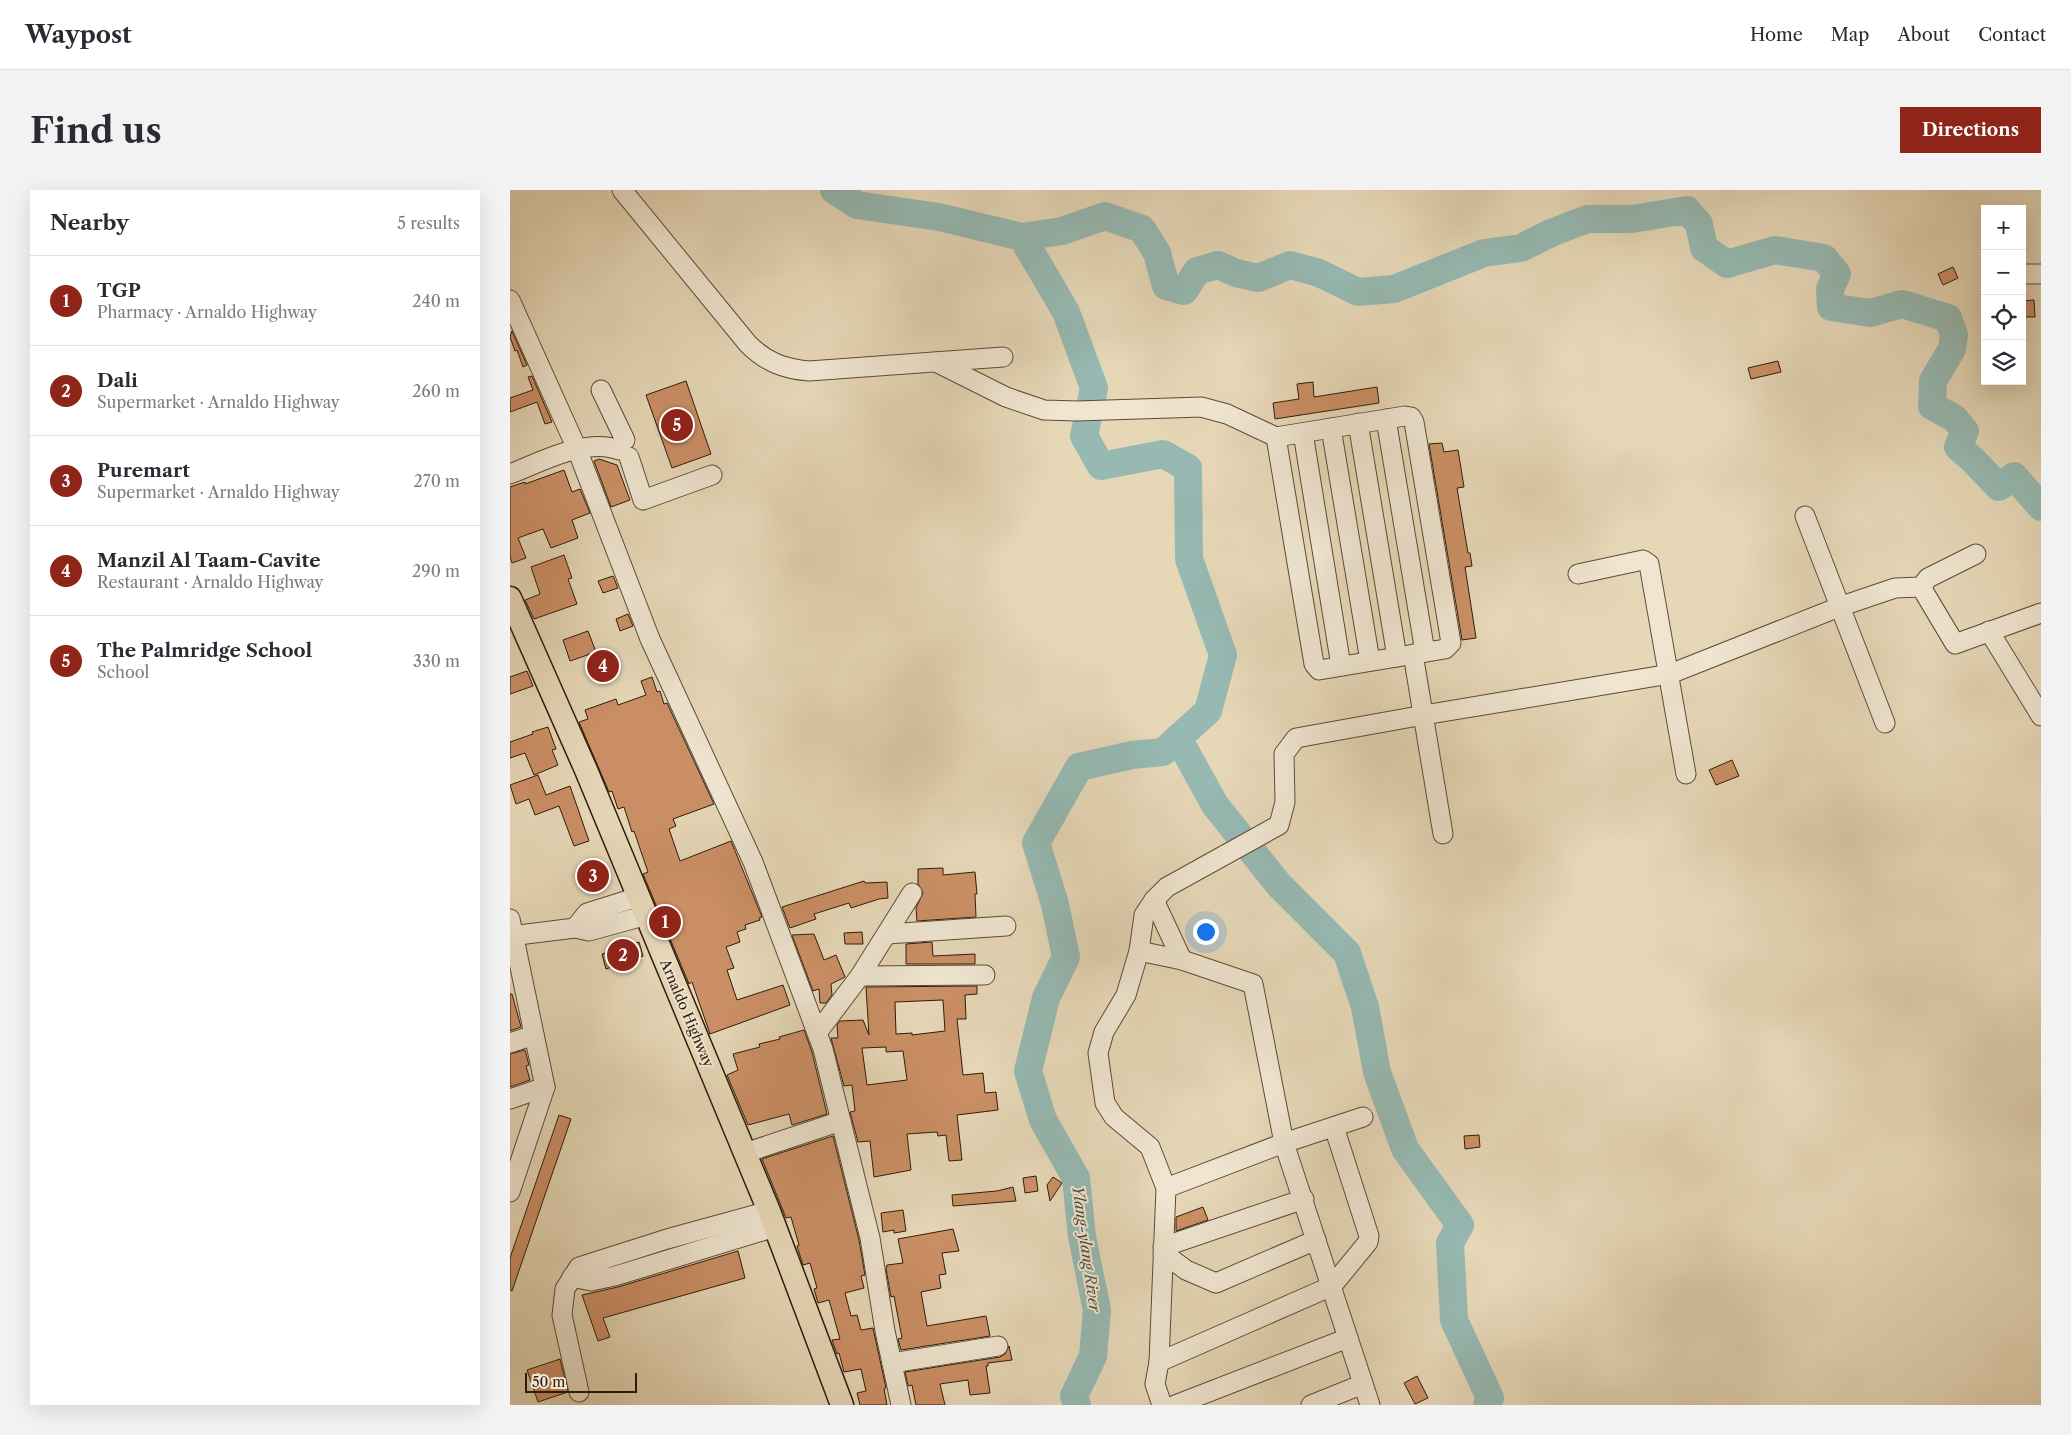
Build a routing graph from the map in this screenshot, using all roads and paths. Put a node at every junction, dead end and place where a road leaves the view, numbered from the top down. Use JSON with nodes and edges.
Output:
{"nodes":[{"id":1,"x":622,"y":190,"type":"edge"},
{"id":2,"x":2026,"y":274,"type":"edge"},
{"id":3,"x":2041,"y":274,"type":"edge"},
{"id":4,"x":510,"y":300,"type":"edge"},
{"id":5,"x":1003,"y":357,"type":"dead end"},
{"id":6,"x":936,"y":362,"type":"junction"},
{"id":7,"x":601,"y":390,"type":"dead end"},
{"id":8,"x":1386,"y":419,"type":"junction"},
{"id":9,"x":1358,"y":424,"type":"junction"},
{"id":10,"x":1330,"y":428,"type":"junction"},
{"id":11,"x":1303,"y":433,"type":"junction"},
{"id":12,"x":1276,"y":437,"type":"junction"},
{"id":13,"x":577,"y":449,"type":"junction"},
{"id":14,"x":624,"y":449,"type":"junction"},
{"id":15,"x":510,"y":474,"type":"edge"},
{"id":16,"x":712,"y":475,"type":"dead end"},
{"id":17,"x":1805,"y":516,"type":"dead end"},
{"id":18,"x":1976,"y":554,"type":"dead end"},
{"id":19,"x":1578,"y":574,"type":"dead end"},
{"id":20,"x":1921,"y":587,"type":"junction"},
{"id":21,"x":510,"y":598,"type":"edge"},
{"id":22,"x":1839,"y":607,"type":"junction"},
{"id":23,"x":2041,"y":613,"type":"edge"},
{"id":24,"x":1990,"y":631,"type":"junction"},
{"id":25,"x":1412,"y":654,"type":"junction"},
{"id":26,"x":1370,"y":661,"type":"junction"},
{"id":27,"x":1342,"y":666,"type":"junction"},
{"id":28,"x":1670,"y":674,"type":"junction"},
{"id":29,"x":1424,"y":714,"type":"junction"},
{"id":30,"x":2041,"y":716,"type":"edge"},
{"id":31,"x":1885,"y":724,"type":"dead end"},
{"id":32,"x":1686,"y":774,"type":"dead end"},
{"id":33,"x":1442,"y":834,"type":"dead end"},
{"id":34,"x":912,"y":894,"type":"dead end"},
{"id":35,"x":1154,"y":900,"type":"junction"},
{"id":36,"x":642,"y":906,"type":"junction"},
{"id":37,"x":1006,"y":926,"type":"dead end"},
{"id":38,"x":511,"y":930,"type":"edge"},
{"id":39,"x":887,"y":934,"type":"junction"},
{"id":40,"x":1139,"y":951,"type":"junction"},
{"id":41,"x":1182,"y":960,"type":"junction"},
{"id":42,"x":985,"y":974,"type":"dead end"},
{"id":43,"x":860,"y":976,"type":"junction"},
{"id":44,"x":517,"y":991,"type":"edge"},
{"id":45,"x":818,"y":1033,"type":"junction"},
{"id":46,"x":534,"y":1035,"type":"junction"},
{"id":47,"x":510,"y":1043,"type":"edge"},
{"id":48,"x":545,"y":1087,"type":"junction"},
{"id":49,"x":510,"y":1099,"type":"edge"},
{"id":50,"x":1364,"y":1117,"type":"dead end"},
{"id":51,"x":841,"y":1121,"type":"junction"},
{"id":52,"x":1334,"y":1127,"type":"junction"},
{"id":53,"x":1284,"y":1142,"type":"junction"},
{"id":54,"x":745,"y":1153,"type":"junction"},
{"id":55,"x":516,"y":1155,"type":"edge"},
{"id":56,"x":1166,"y":1188,"type":"junction"},
{"id":57,"x":510,"y":1192,"type":"edge"},
{"id":58,"x":1304,"y":1200,"type":"junction"},
{"id":59,"x":772,"y":1219,"type":"junction"},
{"id":60,"x":1316,"y":1240,"type":"junction"},
{"id":61,"x":1163,"y":1250,"type":"junction"},
{"id":62,"x":1332,"y":1286,"type":"junction"},
{"id":63,"x":1348,"y":1338,"type":"junction"},
{"id":64,"x":998,"y":1346,"type":"dead end"},
{"id":65,"x":1159,"y":1362,"type":"junction"},
{"id":66,"x":892,"y":1363,"type":"junction"},
{"id":67,"x":1364,"y":1384,"type":"junction"},
{"id":68,"x":579,"y":1392,"type":"dead end"},
{"id":69,"x":842,"y":1405,"type":"edge"},
{"id":70,"x":901,"y":1405,"type":"edge"},
{"id":71,"x":1162,"y":1405,"type":"edge"},
{"id":72,"x":1175,"y":1405,"type":"edge"},
{"id":73,"x":1311,"y":1405,"type":"edge"},
{"id":74,"x":1370,"y":1405,"type":"edge"}],
"edges":[{"from":1,"to":6,"type":"street"},
{"from":2,"to":3,"type":"street"},
{"from":4,"to":13,"type":"street"},
{"from":5,"to":6,"type":"street"},
{"from":6,"to":12,"type":"street"},
{"from":7,"to":14,"type":"street"},
{"from":8,"to":9,"type":"street"},
{"from":8,"to":25,"type":"street"},
{"from":8,"to":25,"type":"street"},
{"from":9,"to":10,"type":"street"},
{"from":9,"to":25,"type":"street"},
{"from":10,"to":11,"type":"street"},
{"from":10,"to":26,"type":"street"},
{"from":11,"to":12,"type":"street"},
{"from":11,"to":27,"type":"street"},
{"from":12,"to":27,"type":"street"},
{"from":13,"to":14,"type":"street"},
{"from":13,"to":15,"type":"street"},
{"from":13,"to":45,"type":"street"},
{"from":14,"to":16,"type":"street"},
{"from":17,"to":22,"type":"street"},
{"from":18,"to":20,"type":"street"},
{"from":19,"to":28,"type":"street"},
{"from":20,"to":22,"type":"street"},
{"from":20,"to":24,"type":"street"},
{"from":21,"to":36,"type":"main road","name":"Arnaldo Highway"},
{"from":22,"to":28,"type":"street"},
{"from":22,"to":31,"type":"street"},
{"from":23,"to":24,"type":"street"},
{"from":24,"to":30,"type":"street"},
{"from":25,"to":26,"type":"street"},
{"from":25,"to":29,"type":"street"},
{"from":26,"to":27,"type":"street"},
{"from":28,"to":29,"type":"street"},
{"from":28,"to":32,"type":"street"},
{"from":29,"to":33,"type":"street"},
{"from":29,"to":35,"type":"street"},
{"from":34,"to":39,"type":"street"},
{"from":35,"to":40,"type":"street"},
{"from":35,"to":41,"type":"street"},
{"from":36,"to":38,"type":"street"},
{"from":36,"to":54,"type":"main road","name":"Arnaldo Highway"},
{"from":37,"to":39,"type":"street"},
{"from":38,"to":44,"type":"street"},
{"from":39,"to":43,"type":"street"},
{"from":40,"to":41,"type":"street"},
{"from":40,"to":56,"type":"street"},
{"from":41,"to":53,"type":"street"},
{"from":42,"to":43,"type":"street"},
{"from":43,"to":45,"type":"street"},
{"from":44,"to":46,"type":"street"},
{"from":45,"to":51,"type":"street"},
{"from":46,"to":47,"type":"street"},
{"from":46,"to":48,"type":"street"},
{"from":48,"to":49,"type":"street"},
{"from":48,"to":55,"type":"street"},
{"from":50,"to":52,"type":"street"},
{"from":51,"to":54,"type":"street"},
{"from":51,"to":66,"type":"street"},
{"from":52,"to":53,"type":"street"},
{"from":52,"to":62,"type":"street"},
{"from":53,"to":56,"type":"street"},
{"from":53,"to":58,"type":"street"},
{"from":54,"to":59,"type":"main road","name":"Arnaldo Highway"},
{"from":55,"to":57,"type":"street"},
{"from":56,"to":61,"type":"street"},
{"from":58,"to":60,"type":"street"},
{"from":58,"to":61,"type":"street"},
{"from":59,"to":68,"type":"street"},
{"from":59,"to":69,"type":"main road","name":"Arnaldo Highway"},
{"from":60,"to":61,"type":"street"},
{"from":60,"to":62,"type":"street"},
{"from":61,"to":65,"type":"street"},
{"from":62,"to":63,"type":"street"},
{"from":62,"to":65,"type":"street"},
{"from":63,"to":67,"type":"street"},
{"from":63,"to":72,"type":"street"},
{"from":64,"to":66,"type":"street"},
{"from":65,"to":71,"type":"street"},
{"from":66,"to":70,"type":"street"},
{"from":67,"to":73,"type":"street"},
{"from":67,"to":74,"type":"street"}]}
